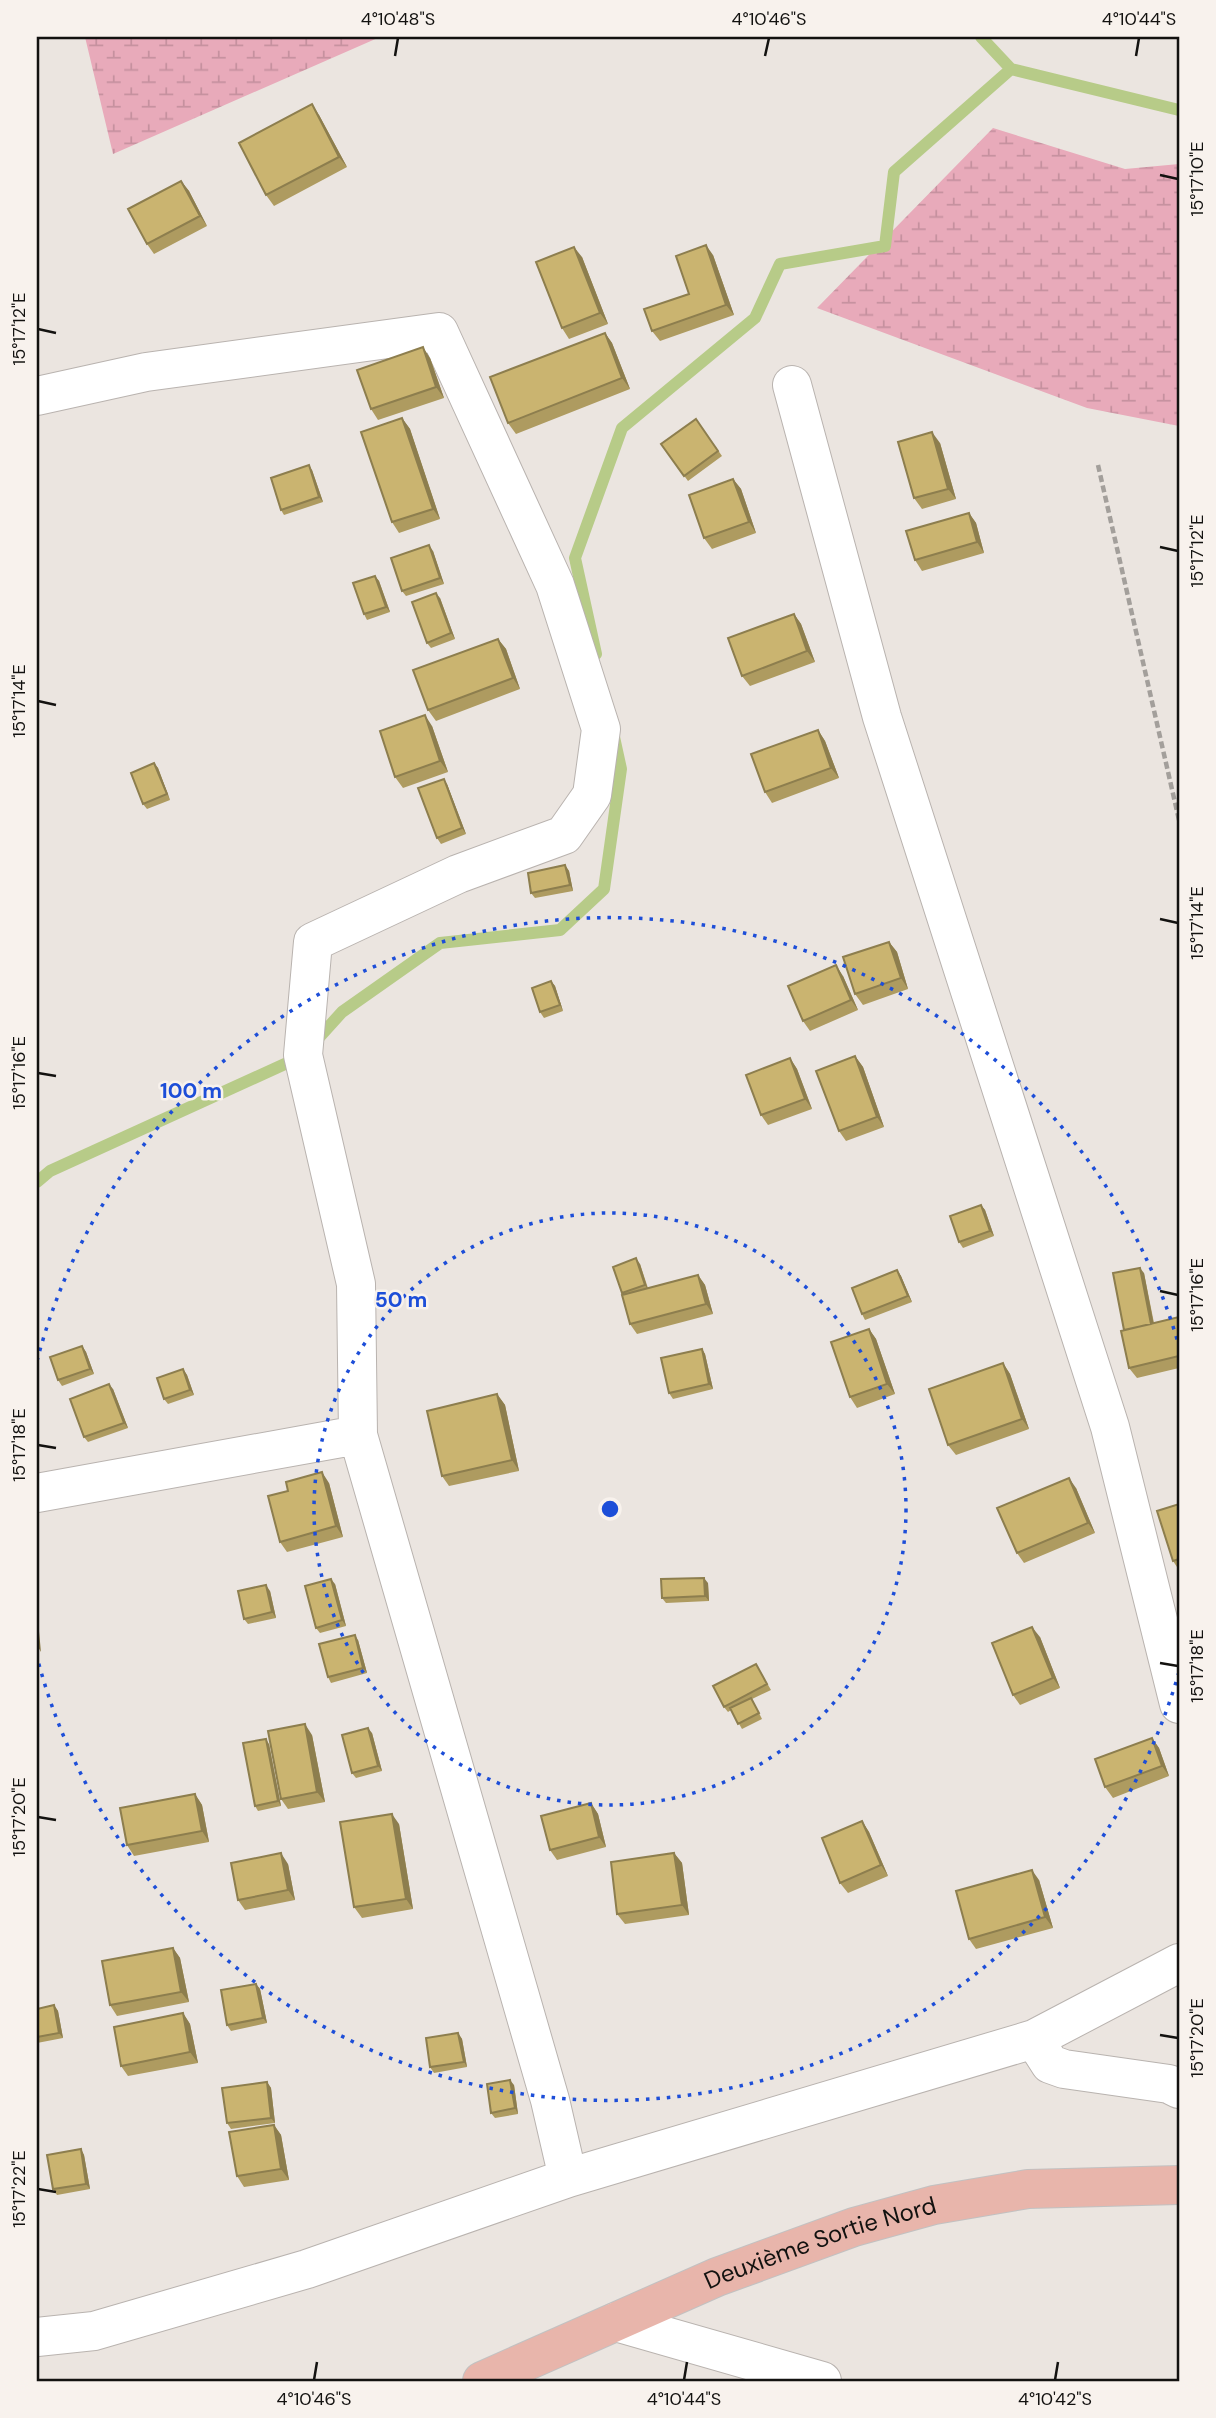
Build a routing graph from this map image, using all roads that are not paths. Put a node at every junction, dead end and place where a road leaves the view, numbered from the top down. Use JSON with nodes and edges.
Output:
{"nodes":[{"id":1,"x":792,"y":385,"type":"dead end"},
{"id":2,"x":37,"y":396,"type":"edge"},
{"id":3,"x":358,"y":1435,"type":"junction"},
{"id":4,"x":37,"y":1493,"type":"edge"},
{"id":5,"x":1179,"y":1704,"type":"edge"},
{"id":6,"x":1179,"y":1963,"type":"edge"},
{"id":7,"x":1034,"y":2039,"type":"junction"},
{"id":8,"x":1179,"y":2089,"type":"edge"},
{"id":9,"x":568,"y":2178,"type":"junction"},
{"id":10,"x":1179,"y":2186,"type":"edge"},
{"id":11,"x":616,"y":2322,"type":"junction"},
{"id":12,"x":37,"y":2337,"type":"edge"},
{"id":13,"x":482,"y":2381,"type":"edge"},
{"id":14,"x":822,"y":2381,"type":"edge"}],
"edges":[{"from":1,"to":5,"type":"street"},
{"from":2,"to":3,"type":"street"},
{"from":3,"to":4,"type":"street"},
{"from":3,"to":9,"type":"street"},
{"from":6,"to":7,"type":"street"},
{"from":7,"to":8,"type":"street"},
{"from":7,"to":9,"type":"street"},
{"from":9,"to":12,"type":"street"},
{"from":10,"to":11,"type":"main road","name":"Deuxième Sortie Nord"},
{"from":11,"to":13,"type":"main road","name":"Deuxième Sortie Nord"},
{"from":11,"to":14,"type":"street"}]}
